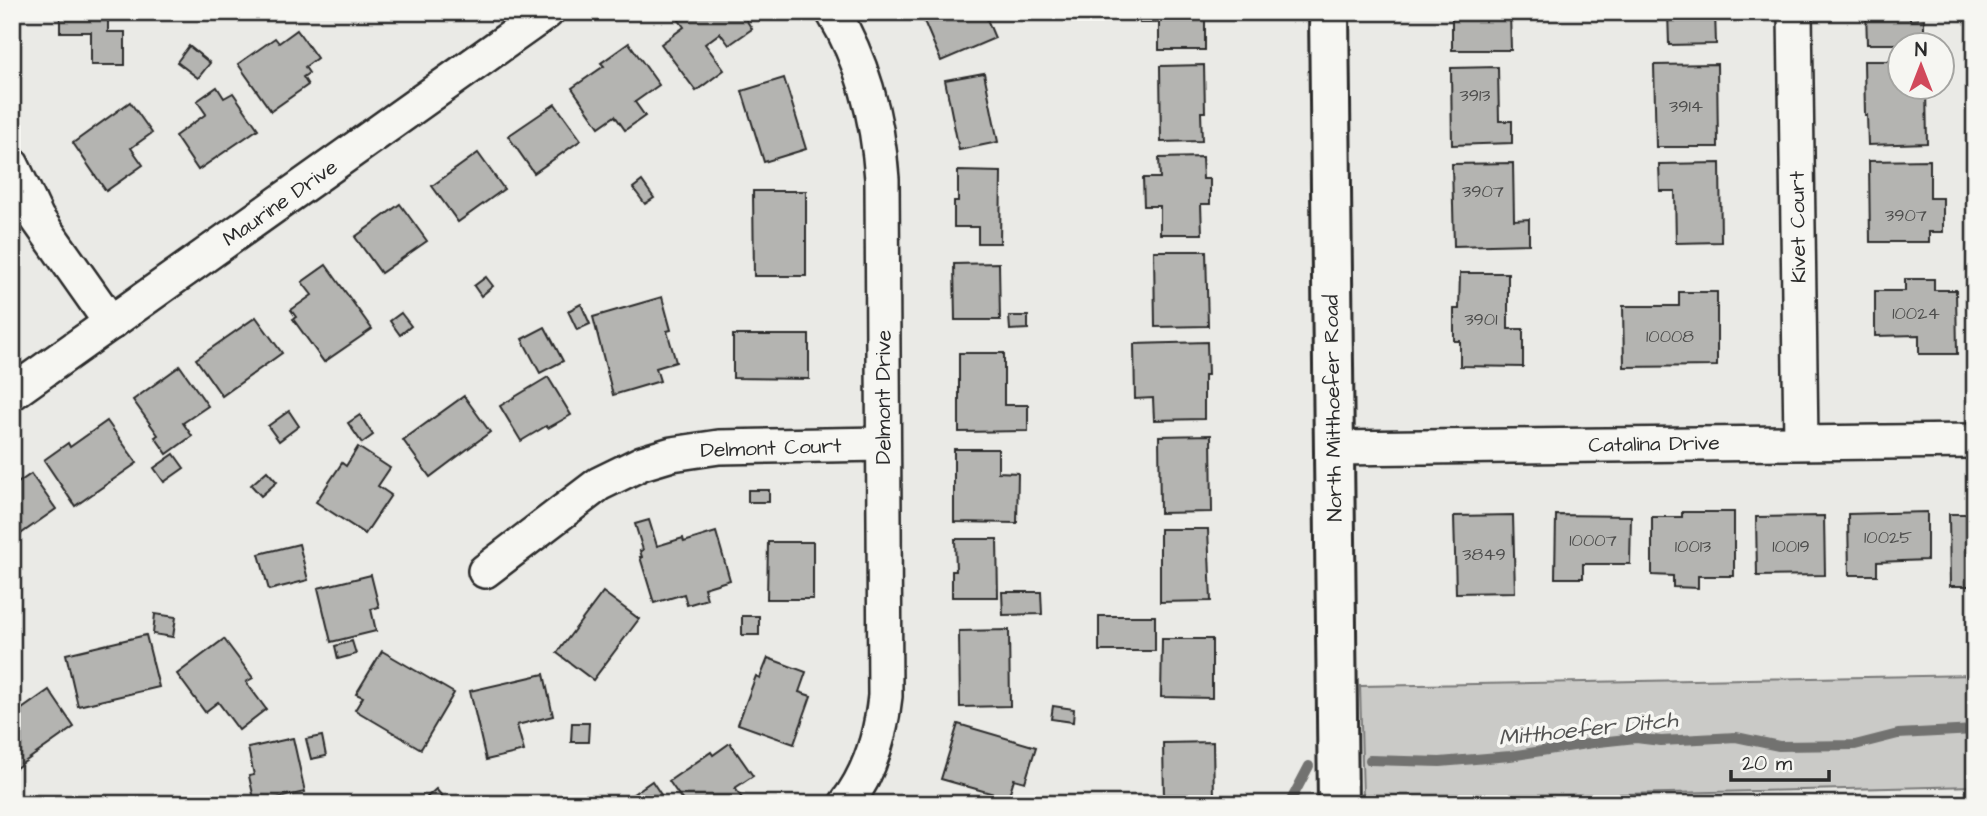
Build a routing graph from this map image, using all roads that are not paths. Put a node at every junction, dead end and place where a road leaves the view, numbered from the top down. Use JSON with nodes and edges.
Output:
{"nodes":[{"id":1,"x":547,"y":12,"type":"edge"},
{"id":2,"x":833,"y":12,"type":"edge"},
{"id":3,"x":1329,"y":12,"type":"edge"},
{"id":4,"x":1795,"y":12,"type":"edge"},
{"id":5,"x":12,"y":164,"type":"edge"},
{"id":6,"x":111,"y":323,"type":"junction"},
{"id":7,"x":12,"y":393,"type":"edge"},
{"id":8,"x":1975,"y":441,"type":"edge"},
{"id":9,"x":1801,"y":442,"type":"junction"},
{"id":10,"x":883,"y":444,"type":"junction"},
{"id":11,"x":1333,"y":448,"type":"junction"},
{"id":12,"x":485,"y":571,"type":"dead end"},
{"id":13,"x":852,"y":795,"type":"edge"},
{"id":14,"x":1338,"y":804,"type":"edge"}],
"edges":[{"from":1,"to":6,"type":"street","name":"Maurine Drive"},
{"from":2,"to":10,"type":"street","name":"Delmont Drive"},
{"from":3,"to":11,"type":"main road","name":"North Mitthoefer Road"},
{"from":4,"to":9,"type":"street","name":"Kivet Court"},
{"from":5,"to":6,"type":"street"},
{"from":6,"to":7,"type":"street","name":"Maurine Drive"},
{"from":8,"to":9,"type":"street","name":"Catalina Drive"},
{"from":9,"to":11,"type":"street","name":"Catalina Drive"},
{"from":10,"to":12,"type":"street","name":"Delmont Court"},
{"from":10,"to":13,"type":"street","name":"Delmont Drive"},
{"from":11,"to":14,"type":"main road","name":"North Mitthoefer Road"}]}
